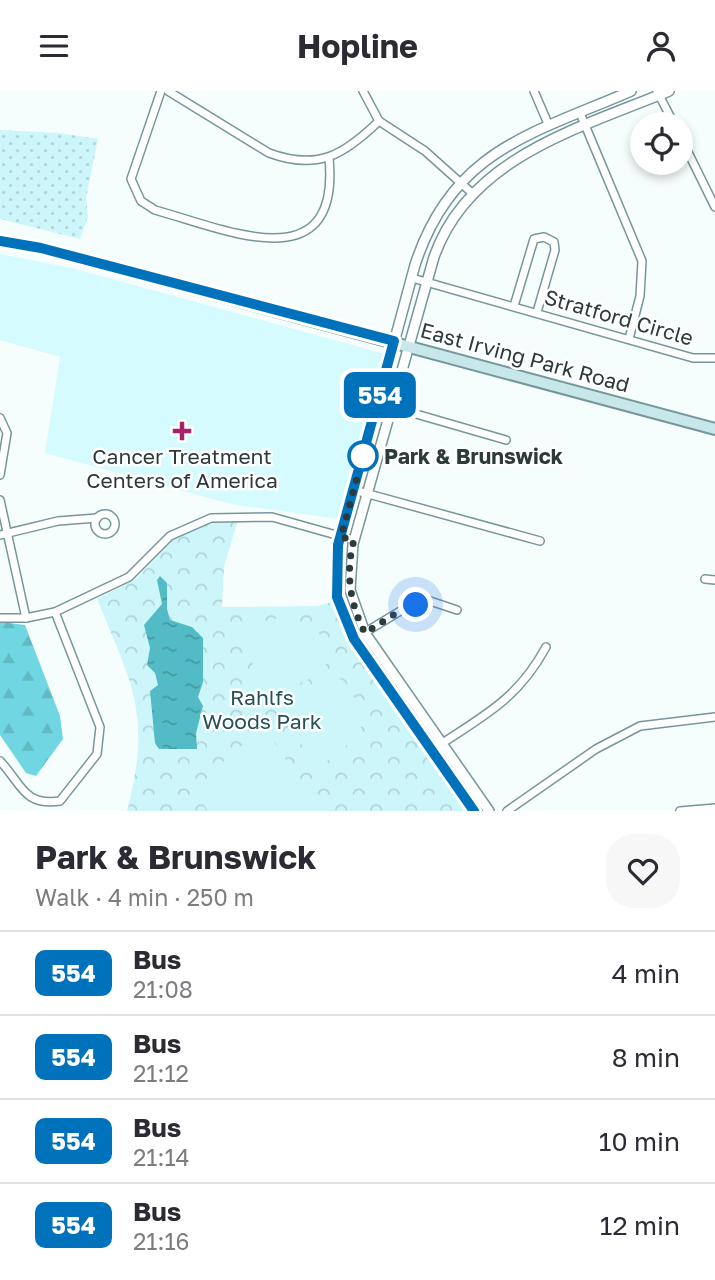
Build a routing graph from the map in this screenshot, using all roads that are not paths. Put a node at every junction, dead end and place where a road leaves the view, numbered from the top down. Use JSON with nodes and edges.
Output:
{"nodes":[{"id":1,"x":162,"y":91,"type":"edge"},
{"id":2,"x":168,"y":91,"type":"edge"},
{"id":3,"x":363,"y":91,"type":"edge"},
{"id":4,"x":534,"y":91,"type":"edge"},
{"id":5,"x":631,"y":91,"type":"edge"},
{"id":6,"x":669,"y":91,"type":"edge"},
{"id":7,"x":658,"y":93,"type":"edge"},
{"id":8,"x":668,"y":112,"type":"edge"},
{"id":9,"x":580,"y":113,"type":"junction"},
{"id":10,"x":379,"y":121,"type":"junction"},
{"id":11,"x":549,"y":125,"type":"junction"},
{"id":12,"x":585,"y":126,"type":"junction"},
{"id":13,"x":329,"y":158,"type":"junction"},
{"id":14,"x":693,"y":162,"type":"edge"},
{"id":15,"x":460,"y":181,"type":"junction"},
{"id":16,"x":472,"y":193,"type":"junction"},
{"id":17,"x":715,"y":207,"type":"edge"},
{"id":18,"x":0,"y":241,"type":"edge"},
{"id":19,"x":412,"y":278,"type":"junction"},
{"id":20,"x":426,"y":282,"type":"junction"},
{"id":21,"x":514,"y":306,"type":"junction"},
{"id":22,"x":537,"y":312,"type":"junction"},
{"id":23,"x":629,"y":339,"type":"junction"},
{"id":24,"x":394,"y":341,"type":"junction"},
{"id":25,"x":408,"y":345,"type":"junction"},
{"id":26,"x":715,"y":358,"type":"edge"},
{"id":27,"x":378,"y":403,"type":"junction"},
{"id":28,"x":390,"y":407,"type":"junction"},
{"id":29,"x":0,"y":418,"type":"edge"},
{"id":30,"x":715,"y":429,"type":"edge"},
{"id":31,"x":506,"y":440,"type":"dead end"},
{"id":32,"x":0,"y":475,"type":"edge"},
{"id":33,"x":354,"y":490,"type":"junction"},
{"id":34,"x":367,"y":494,"type":"junction"},
{"id":35,"x":0,"y":500,"type":"edge"},
{"id":36,"x":97,"y":518,"type":"dead end"},
{"id":37,"x":9,"y":533,"type":"junction"},
{"id":38,"x":0,"y":535,"type":"edge"},
{"id":39,"x":341,"y":537,"type":"junction"},
{"id":40,"x":354,"y":540,"type":"junction"},
{"id":41,"x":540,"y":541,"type":"dead end"},
{"id":42,"x":705,"y":579,"type":"dead end"},
{"id":43,"x":715,"y":580,"type":"edge"},
{"id":44,"x":457,"y":610,"type":"dead end"},
{"id":45,"x":55,"y":612,"type":"junction"},
{"id":46,"x":0,"y":618,"type":"edge"},
{"id":47,"x":26,"y":618,"type":"junction"},
{"id":48,"x":365,"y":633,"type":"junction"},
{"id":49,"x":354,"y":639,"type":"junction"},
{"id":50,"x":546,"y":647,"type":"dead end"},
{"id":51,"x":715,"y":717,"type":"edge"},
{"id":52,"x":441,"y":743,"type":"junction"},
{"id":53,"x":432,"y":750,"type":"junction"},
{"id":54,"x":0,"y":761,"type":"edge"},
{"id":55,"x":715,"y":809,"type":"edge"},
{"id":56,"x":474,"y":811,"type":"edge"},
{"id":57,"x":489,"y":811,"type":"edge"},
{"id":58,"x":507,"y":811,"type":"edge"},
{"id":59,"x":680,"y":811,"type":"edge"}],
"edges":[{"from":1,"to":13,"type":"street"},
{"from":2,"to":13,"type":"street"},
{"from":3,"to":10,"type":"street"},
{"from":4,"to":11,"type":"street"},
{"from":5,"to":9,"type":"street"},
{"from":6,"to":7,"type":"street"},
{"from":7,"to":8,"type":"street"},
{"from":7,"to":12,"type":"street"},
{"from":9,"to":11,"type":"street"},
{"from":9,"to":12,"type":"street"},
{"from":10,"to":13,"type":"street"},
{"from":10,"to":15,"type":"street"},
{"from":11,"to":15,"type":"street"},
{"from":12,"to":16,"type":"street"},
{"from":12,"to":23,"type":"street"},
{"from":14,"to":17,"type":"street"},
{"from":15,"to":16,"type":"street"},
{"from":15,"to":19,"type":"street"},
{"from":16,"to":20,"type":"street"},
{"from":18,"to":24,"type":"main road","name":"East Irving Park Road"},
{"from":19,"to":20,"type":"street","name":"Stratford Circle"},
{"from":19,"to":24,"type":"street"},
{"from":20,"to":21,"type":"street","name":"Stratford Circle"},
{"from":20,"to":25,"type":"street"},
{"from":21,"to":22,"type":"street","name":"Stratford Circle"},
{"from":21,"to":22,"type":"street","name":"Stratford Circle"},
{"from":22,"to":23,"type":"street","name":"Stratford Circle"},
{"from":23,"to":26,"type":"street","name":"Stratford Circle"},
{"from":24,"to":25,"type":"main road","name":"East Irving Park Road"},
{"from":24,"to":27,"type":"street"},
{"from":25,"to":28,"type":"street"},
{"from":25,"to":30,"type":"main road","name":"East Irving Park Road"},
{"from":27,"to":28,"type":"street"},
{"from":27,"to":33,"type":"street"},
{"from":28,"to":31,"type":"street"},
{"from":28,"to":34,"type":"street"},
{"from":29,"to":32,"type":"street"},
{"from":33,"to":34,"type":"street"},
{"from":33,"to":39,"type":"street"},
{"from":34,"to":40,"type":"street"},
{"from":34,"to":41,"type":"street"},
{"from":35,"to":37,"type":"street"},
{"from":36,"to":37,"type":"street"},
{"from":37,"to":38,"type":"street"},
{"from":37,"to":47,"type":"street"},
{"from":39,"to":40,"type":"street"},
{"from":39,"to":45,"type":"street"},
{"from":39,"to":49,"type":"street"},
{"from":40,"to":48,"type":"street"},
{"from":42,"to":43,"type":"street"},
{"from":44,"to":48,"type":"street"},
{"from":45,"to":47,"type":"street"},
{"from":45,"to":54,"type":"street"},
{"from":46,"to":47,"type":"street"},
{"from":48,"to":49,"type":"street"},
{"from":48,"to":52,"type":"street"},
{"from":49,"to":53,"type":"street"},
{"from":50,"to":52,"type":"street"},
{"from":51,"to":58,"type":"street"},
{"from":52,"to":53,"type":"street"},
{"from":52,"to":57,"type":"street"},
{"from":53,"to":56,"type":"street"},
{"from":55,"to":59,"type":"street"}]}
